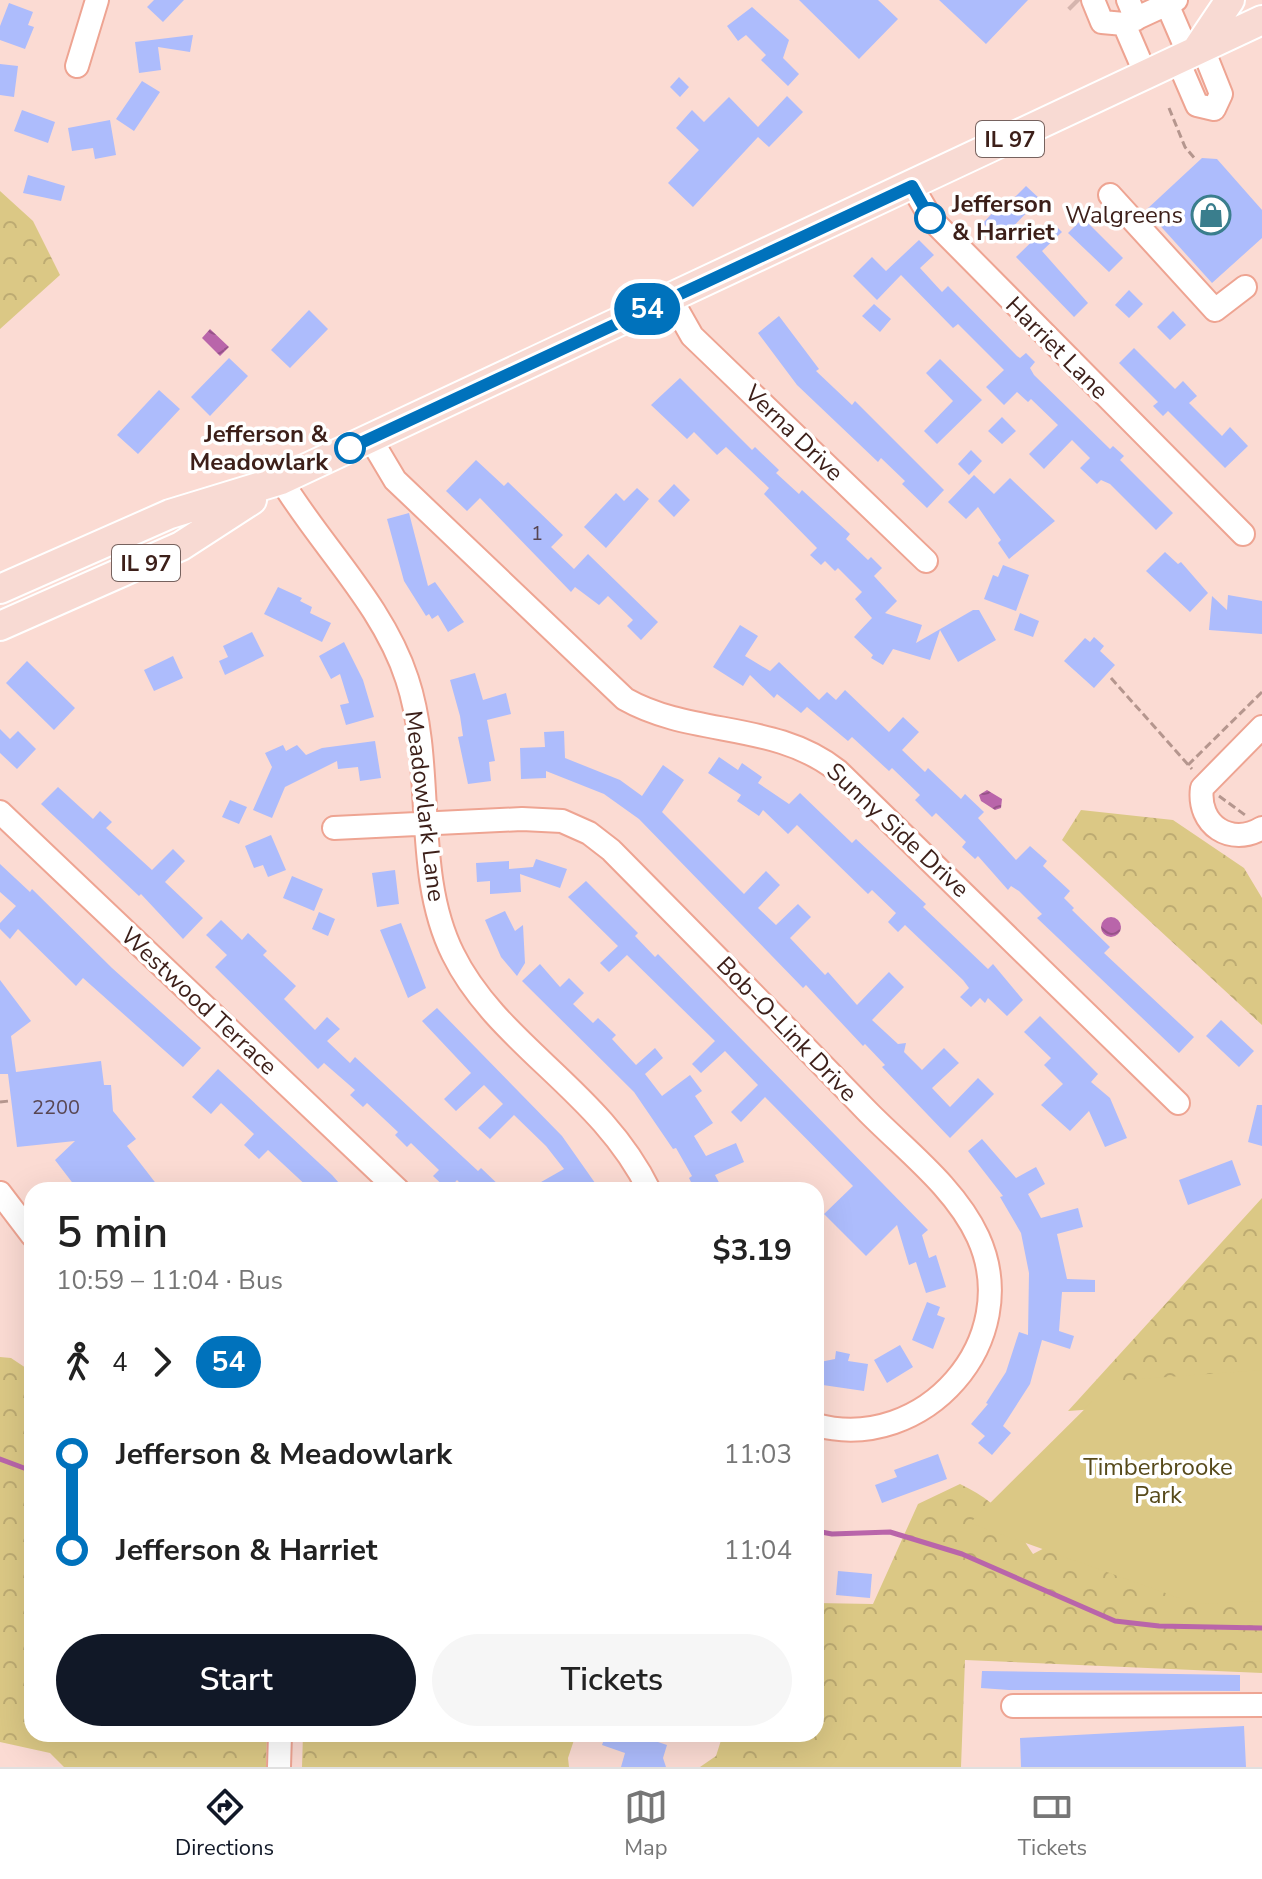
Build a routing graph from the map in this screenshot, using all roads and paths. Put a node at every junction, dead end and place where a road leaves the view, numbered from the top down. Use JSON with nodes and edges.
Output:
{"nodes":[{"id":1,"x":97,"y":0,"type":"edge"},
{"id":2,"x":1230,"y":0,"type":"edge"},
{"id":3,"x":1166,"y":3,"type":"edge"},
{"id":4,"x":1089,"y":4,"type":"edge"},
{"id":5,"x":1129,"y":14,"type":"edge"},
{"id":6,"x":1262,"y":20,"type":"edge"},
{"id":7,"x":1191,"y":55,"type":"junction"},
{"id":8,"x":77,"y":66,"type":"dead end"},
{"id":9,"x":1146,"y":75,"type":"junction"},
{"id":10,"x":1169,"y":108,"type":"dead end"},
{"id":11,"x":1196,"y":160,"type":"dead end"},
{"id":12,"x":912,"y":186,"type":"junction"},
{"id":13,"x":1110,"y":195,"type":"dead end"},
{"id":14,"x":1245,"y":287,"type":"dead end"},
{"id":15,"x":671,"y":299,"type":"junction"},
{"id":16,"x":370,"y":438,"type":"junction"},
{"id":17,"x":281,"y":480,"type":"junction"},
{"id":18,"x":1243,"y":534,"type":"dead end"},
{"id":19,"x":926,"y":561,"type":"dead end"},
{"id":20,"x":0,"y":589,"type":"edge"},
{"id":21,"x":0,"y":626,"type":"edge"},
{"id":22,"x":1111,"y":678,"type":"dead end"},
{"id":23,"x":1262,"y":692,"type":"edge"},
{"id":24,"x":1262,"y":727,"type":"edge"},
{"id":25,"x":1188,"y":765,"type":"junction"},
{"id":26,"x":1194,"y":772,"type":"dead end"},
{"id":27,"x":1215,"y":793,"type":"dead end"},
{"id":28,"x":0,"y":812,"type":"edge"},
{"id":29,"x":427,"y":823,"type":"junction"},
{"id":30,"x":1258,"y":826,"type":"edge"},
{"id":31,"x":334,"y":828,"type":"dead end"},
{"id":32,"x":9,"y":1101,"type":"dead end"},
{"id":33,"x":0,"y":1102,"type":"edge"},
{"id":34,"x":1178,"y":1103,"type":"dead end"},
{"id":35,"x":390,"y":1182,"type":"edge"},
{"id":36,"x":644,"y":1182,"type":"edge"},
{"id":37,"x":0,"y":1193,"type":"edge"},
{"id":38,"x":24,"y":1224,"type":"edge"},
{"id":39,"x":824,"y":1426,"type":"edge"},
{"id":40,"x":1262,"y":1705,"type":"edge"},
{"id":41,"x":1013,"y":1706,"type":"dead end"},
{"id":42,"x":280,"y":1742,"type":"edge"},
{"id":43,"x":279,"y":1767,"type":"edge"}],
"edges":[{"from":1,"to":8,"type":"street"},
{"from":2,"to":7,"type":"main road"},
{"from":3,"to":5,"type":"street"},
{"from":3,"to":7,"type":"street"},
{"from":4,"to":5,"type":"street"},
{"from":5,"to":9,"type":"street"},
{"from":6,"to":7,"type":"main road","number":"IL 97"},
{"from":7,"to":9,"type":"main road","number":"IL 97"},
{"from":9,"to":12,"type":"main road","number":"IL 97"},
{"from":10,"to":11,"type":"path"},
{"from":12,"to":15,"type":"main road","number":"IL 97"},
{"from":12,"to":18,"type":"street","name":"Harriet Lane"},
{"from":13,"to":14,"type":"street"},
{"from":15,"to":16,"type":"main road","number":"IL 97"},
{"from":15,"to":19,"type":"street","name":"Verna Drive"},
{"from":16,"to":17,"type":"main road","number":"IL 97"},
{"from":16,"to":34,"type":"street","name":"Sunny Side Drive"},
{"from":17,"to":20,"type":"main road","number":"IL 97"},
{"from":17,"to":21,"type":"main road","number":"IL 97"},
{"from":17,"to":29,"type":"street","name":"Meadowlark Lane"},
{"from":22,"to":25,"type":"path"},
{"from":23,"to":25,"type":"path"},
{"from":24,"to":30,"type":"street"},
{"from":25,"to":26,"type":"path"},
{"from":27,"to":30,"type":"path"},
{"from":28,"to":35,"type":"street","name":"Westwood Terrace"},
{"from":29,"to":31,"type":"street","name":"Bob-O-Link Drive"},
{"from":29,"to":36,"type":"street","name":"Meadowlark Lane"},
{"from":29,"to":39,"type":"street","name":"Bob-O-Link Drive"},
{"from":32,"to":33,"type":"path"},
{"from":37,"to":38,"type":"street"},
{"from":40,"to":41,"type":"street"},
{"from":42,"to":43,"type":"street"}]}
